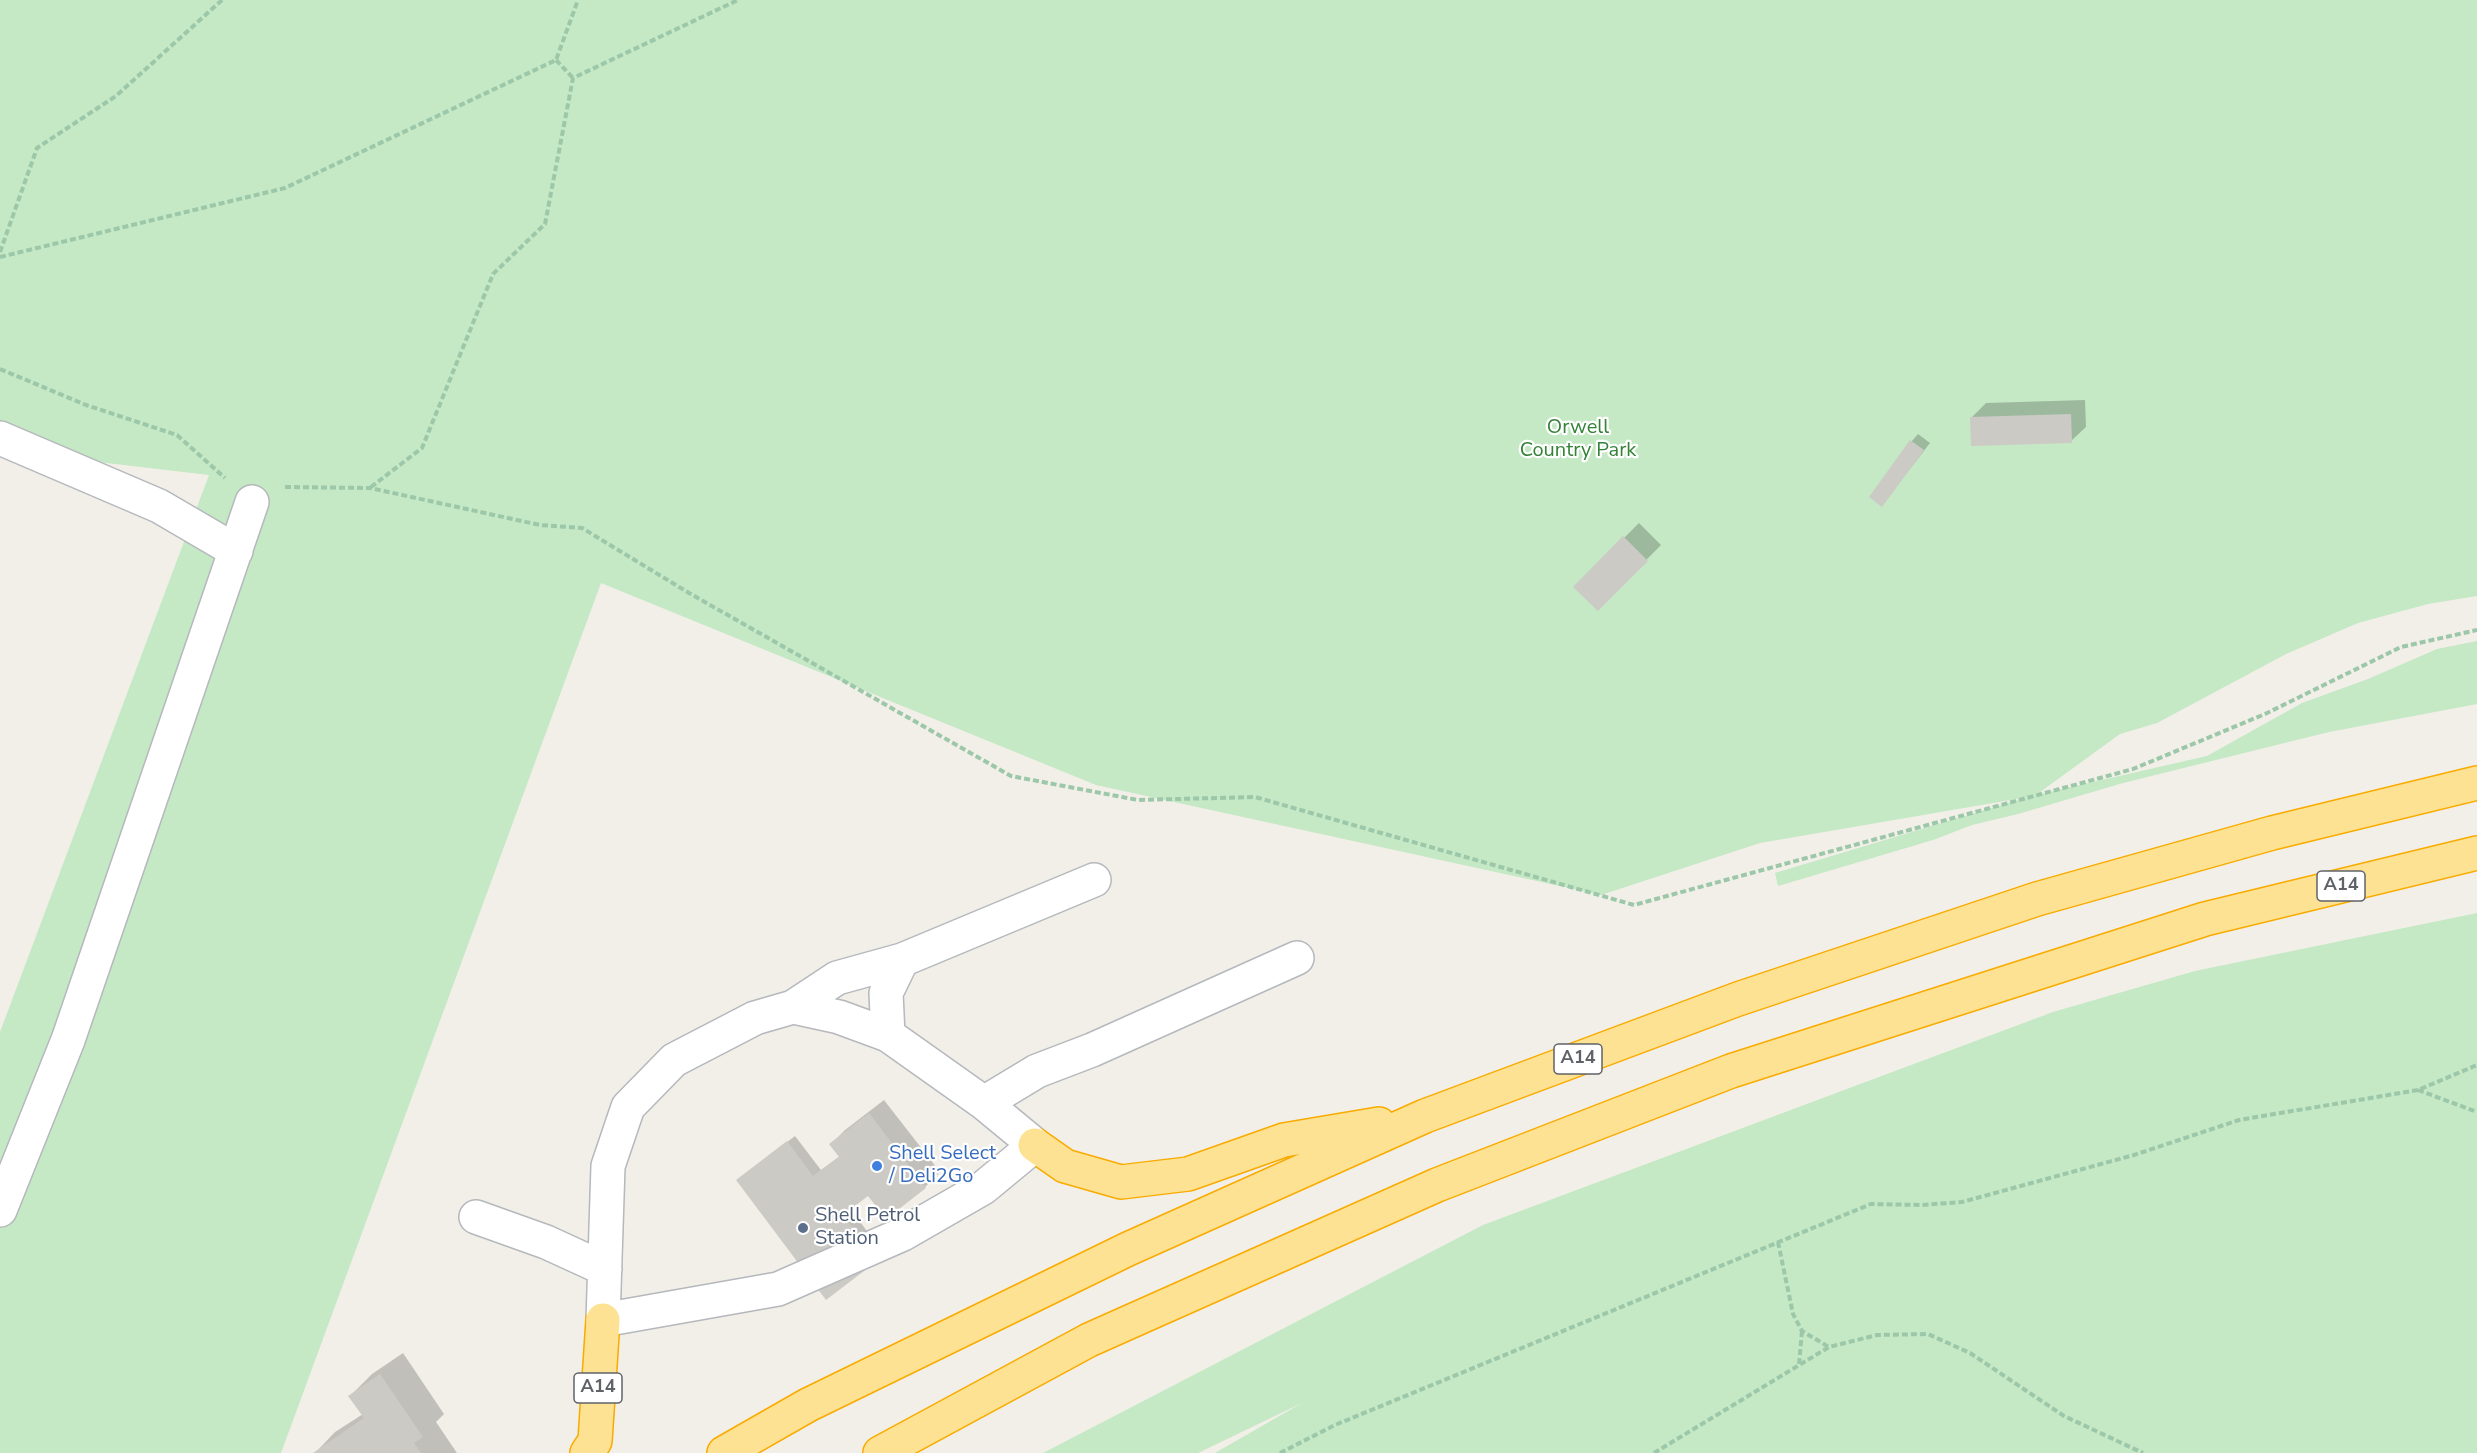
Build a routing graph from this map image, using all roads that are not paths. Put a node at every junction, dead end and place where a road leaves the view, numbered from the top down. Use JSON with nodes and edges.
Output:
{"nodes":[{"id":1,"x":0,"y":438,"type":"edge"},
{"id":2,"x":252,"y":502,"type":"road end"},
{"id":3,"x":236,"y":551,"type":"junction"},
{"id":4,"x":2477,"y":783,"type":"edge"},
{"id":5,"x":2477,"y":853,"type":"edge"},
{"id":6,"x":1094,"y":880,"type":"dead end"},
{"id":7,"x":1297,"y":958,"type":"dead end"},
{"id":8,"x":902,"y":960,"type":"junction"},
{"id":9,"x":793,"y":1007,"type":"junction"},
{"id":10,"x":888,"y":1035,"type":"junction"},
{"id":11,"x":984,"y":1103,"type":"junction"},
{"id":12,"x":1425,"y":1116,"type":"junction"},
{"id":13,"x":1035,"y":1144,"type":"junction"},
{"id":14,"x":0,"y":1210,"type":"edge"},
{"id":15,"x":476,"y":1216,"type":"dead end"},
{"id":16,"x":605,"y":1269,"type":"junction"},
{"id":17,"x":603,"y":1320,"type":"junction"},
{"id":18,"x":587,"y":1453,"type":"edge"},
{"id":19,"x":724,"y":1453,"type":"edge"},
{"id":20,"x":880,"y":1453,"type":"edge"}],
"edges":[{"from":1,"to":3,"type":"lane"},
{"from":2,"to":3,"type":"lane"},
{"from":3,"to":14,"type":"lane"},
{"from":4,"to":12,"type":"highway","number":"A14"},
{"from":5,"to":20,"type":"highway","number":"A14"},
{"from":6,"to":8,"type":"lane"},
{"from":7,"to":11,"type":"lane"},
{"from":8,"to":9,"type":"lane"},
{"from":8,"to":10,"type":"lane"},
{"from":9,"to":10,"type":"lane"},
{"from":9,"to":16,"type":"lane"},
{"from":10,"to":11,"type":"lane"},
{"from":11,"to":13,"type":"lane"},
{"from":12,"to":13,"type":"highway","number":"A14"},
{"from":12,"to":19,"type":"highway","number":"A14"},
{"from":13,"to":17,"type":"lane"},
{"from":15,"to":16,"type":"lane"},
{"from":16,"to":17,"type":"lane"},
{"from":17,"to":18,"type":"highway","number":"A14"}]}
